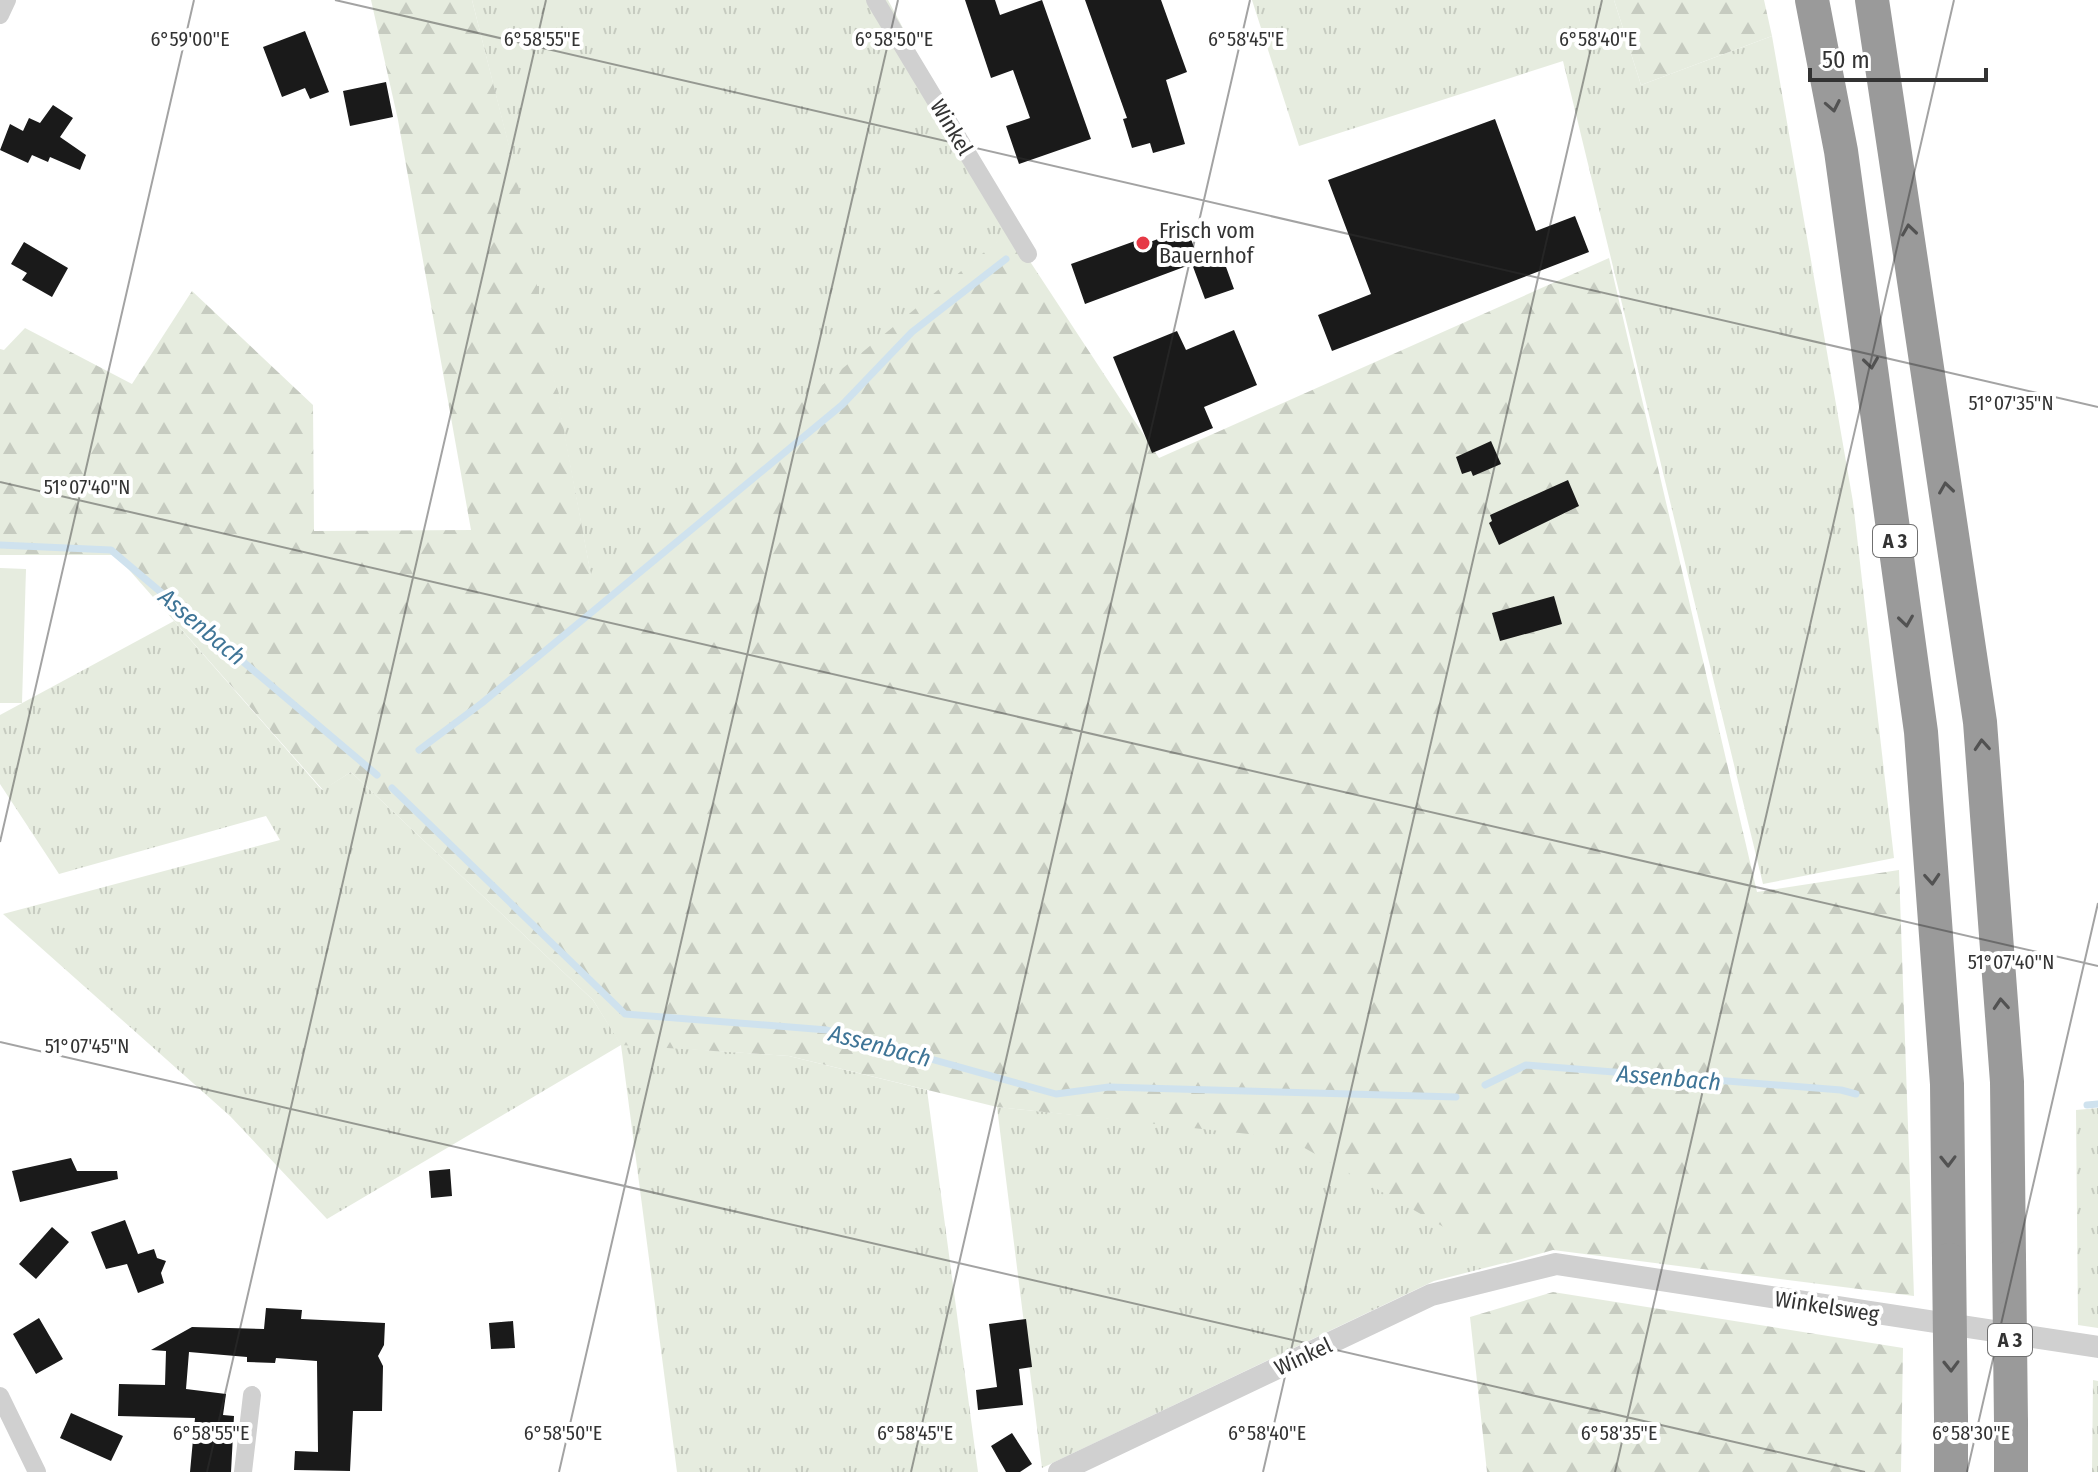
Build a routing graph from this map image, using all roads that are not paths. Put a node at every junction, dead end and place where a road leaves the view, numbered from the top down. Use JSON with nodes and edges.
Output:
{"nodes":[{"id":1,"x":7,"y":0,"type":"edge"},
{"id":2,"x":875,"y":0,"type":"edge"},
{"id":3,"x":1872,"y":0,"type":"edge"},
{"id":4,"x":1812,"y":1,"type":"edge"},
{"id":5,"x":0,"y":15,"type":"edge"},
{"id":6,"x":1028,"y":254,"type":"dead end"},
{"id":7,"x":1556,"y":1264,"type":"joint"},
{"id":8,"x":2098,"y":1347,"type":"edge"},
{"id":9,"x":252,"y":1395,"type":"dead end"},
{"id":10,"x":0,"y":1396,"type":"edge"},
{"id":11,"x":37,"y":1472,"type":"edge"},
{"id":12,"x":243,"y":1472,"type":"edge"},
{"id":13,"x":1059,"y":1472,"type":"edge"},
{"id":14,"x":1951,"y":1472,"type":"edge"},
{"id":15,"x":2011,"y":1472,"type":"edge"}],
"edges":[{"from":1,"to":5,"type":"street"},
{"from":2,"to":6,"type":"street","name":"Winkel"},
{"from":15,"to":3,"type":"highway","number":"A 3","one_way":true,"bridge":true},
{"from":4,"to":14,"type":"highway","number":"A 3","one_way":true,"bridge":true},
{"from":7,"to":8,"type":"street","name":"Winkelsweg"},
{"from":7,"to":13,"type":"street","name":"Winkel"},
{"from":9,"to":12,"type":"street"},
{"from":10,"to":11,"type":"street"}]}
